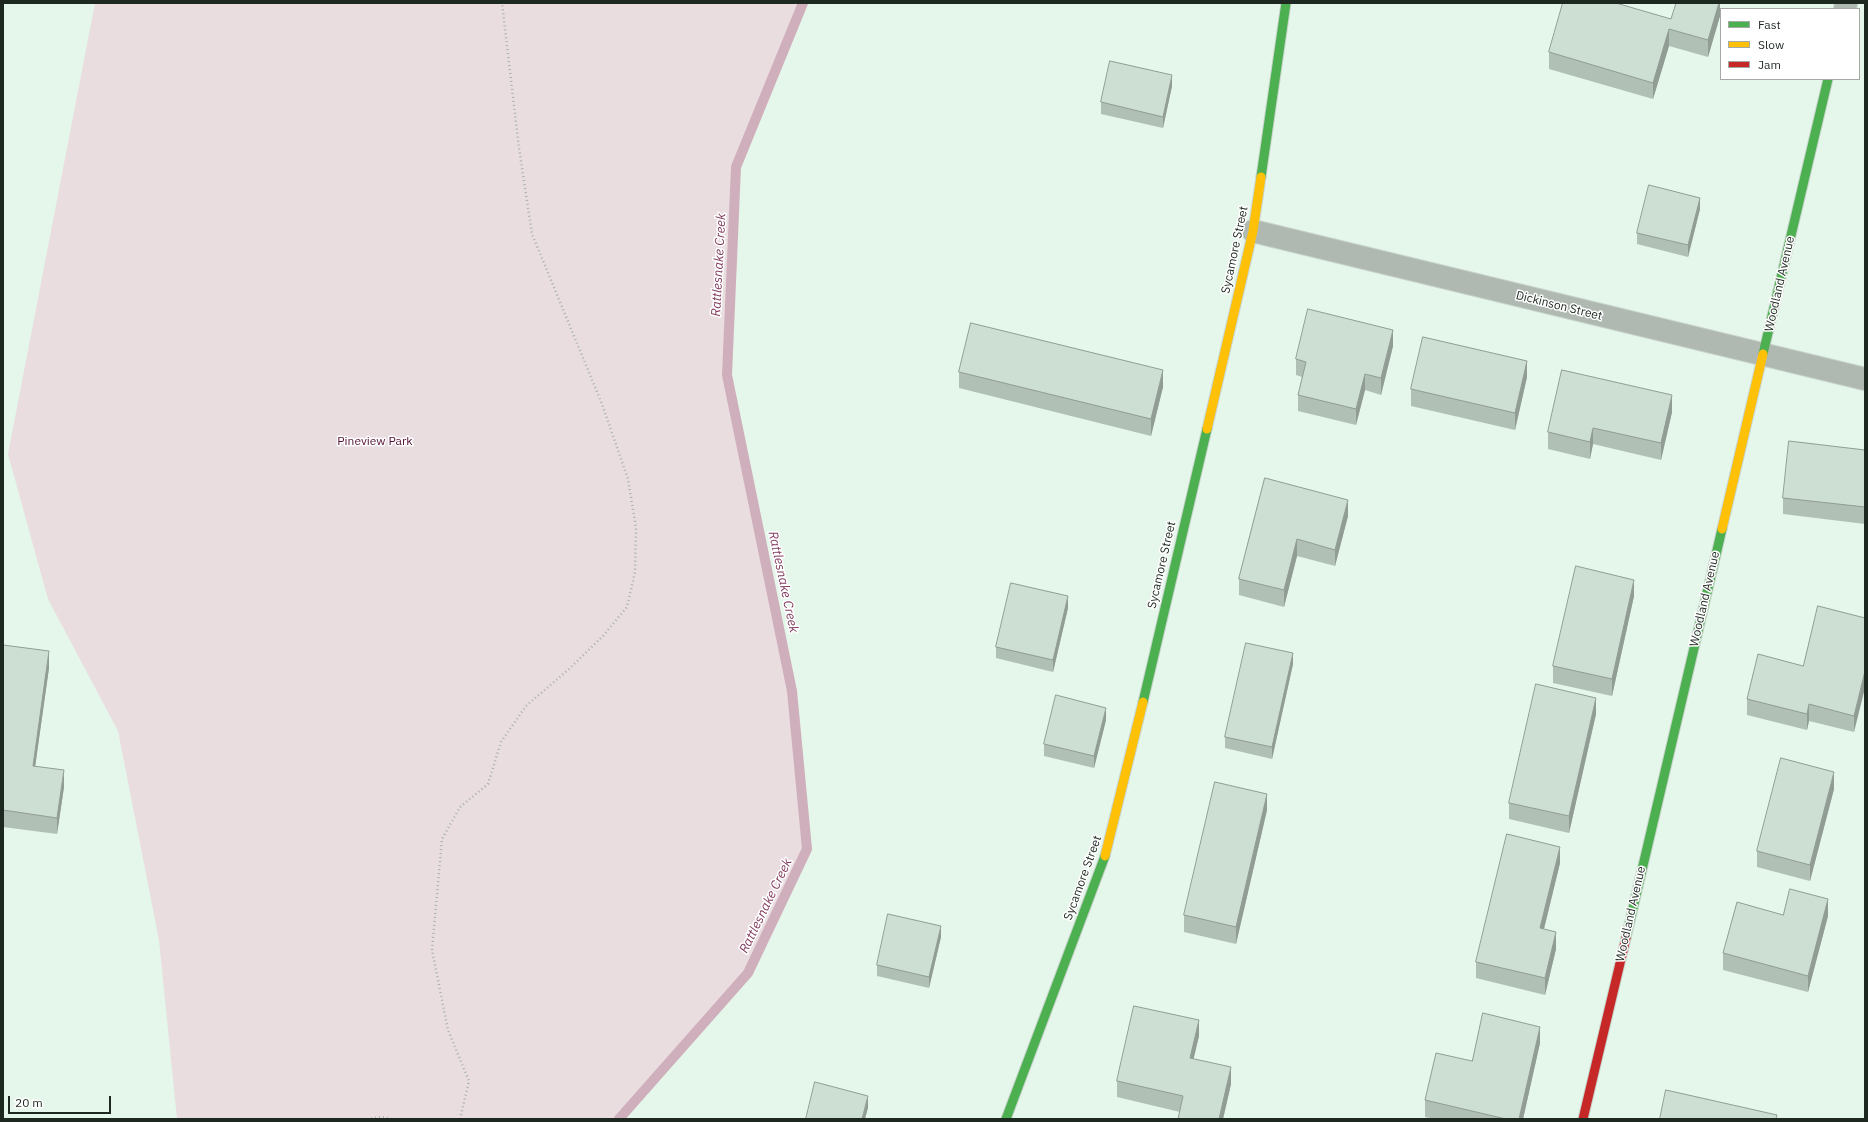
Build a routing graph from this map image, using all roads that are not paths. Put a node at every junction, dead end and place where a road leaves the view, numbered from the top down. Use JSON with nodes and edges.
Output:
{"nodes":[{"id":1,"x":1286,"y":3,"type":"edge"},
{"id":2,"x":1828,"y":80,"type":"edge"},
{"id":3,"x":1253,"y":231,"type":"junction"},
{"id":4,"x":1763,"y":356,"type":"junction"},
{"id":5,"x":1865,"y":379,"type":"edge"},
{"id":6,"x":1006,"y":1119,"type":"edge"},
{"id":7,"x":1583,"y":1119,"type":"edge"}],
"edges":[{"from":1,"to":3,"type":"street","name":"Sycamore Street"},
{"from":2,"to":4,"type":"street","name":"Woodland Avenue"},
{"from":3,"to":4,"type":"street","name":"Dickinson Street"},
{"from":3,"to":6,"type":"street","name":"Sycamore Street"},
{"from":4,"to":5,"type":"street","name":"Dickinson Street"},
{"from":4,"to":7,"type":"street","name":"Woodland Avenue"}]}
